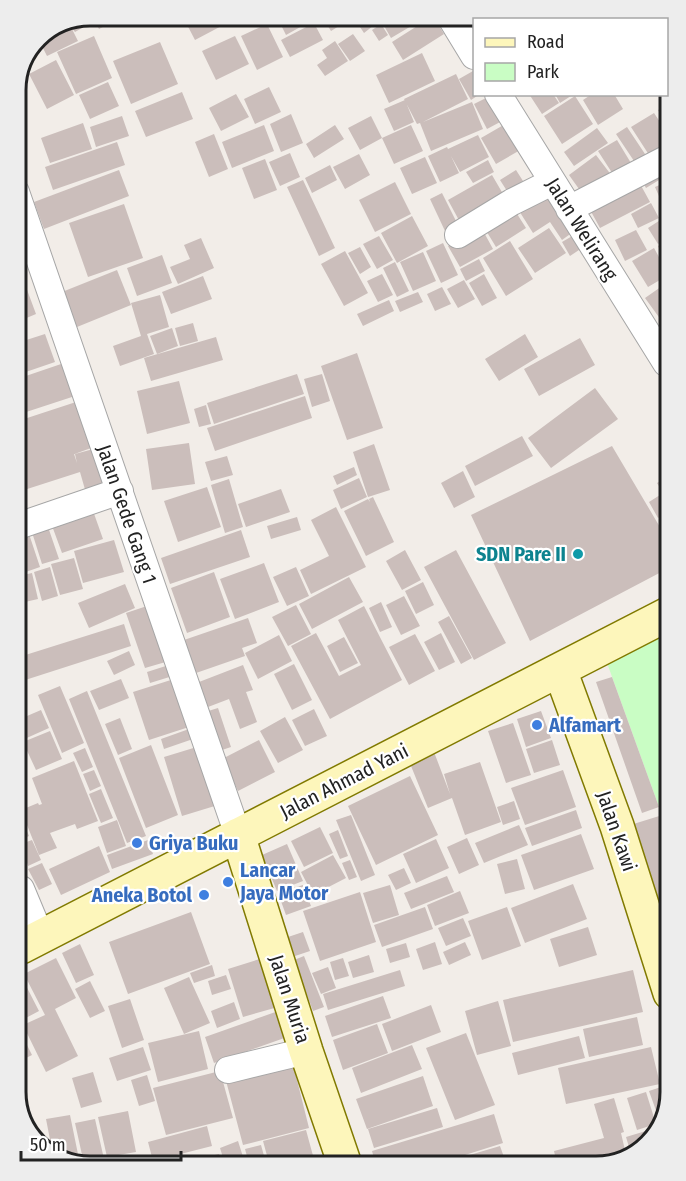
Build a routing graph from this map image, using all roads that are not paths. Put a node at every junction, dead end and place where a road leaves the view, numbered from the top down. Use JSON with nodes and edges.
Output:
{"nodes":[{"id":1,"x":456,"y":26,"type":"edge"},
{"id":2,"x":473,"y":54,"type":"edge"},
{"id":3,"x":499,"y":96,"type":"edge"},
{"id":4,"x":660,"y":162,"type":"edge"},
{"id":5,"x":552,"y":182,"type":"junction"},
{"id":6,"x":569,"y":209,"type":"junction"},
{"id":7,"x":26,"y":221,"type":"edge"},
{"id":8,"x":458,"y":235,"type":"dead end"},
{"id":9,"x":660,"y":353,"type":"edge"},
{"id":10,"x":120,"y":491,"type":"junction"},
{"id":11,"x":26,"y":523,"type":"edge"},
{"id":12,"x":660,"y":618,"type":"edge"},
{"id":13,"x":560,"y":670,"type":"junction"},
{"id":14,"x":238,"y":835,"type":"junction"},
{"id":15,"x":26,"y":916,"type":"edge"},
{"id":16,"x":31,"y":942,"type":"edge"},
{"id":17,"x":660,"y":961,"type":"edge"},
{"id":18,"x":306,"y":1051,"type":"junction"},
{"id":19,"x":228,"y":1070,"type":"dead end"},
{"id":20,"x":342,"y":1156,"type":"edge"}],
"edges":[{"from":1,"to":2,"type":"street"},
{"from":3,"to":5,"type":"street","name":"Jalan Welirang"},
{"from":4,"to":6,"type":"street"},
{"from":5,"to":6,"type":"street","name":"Jalan Welirang"},
{"from":5,"to":8,"type":"street"},
{"from":6,"to":9,"type":"street","name":"Jalan Welirang"},
{"from":7,"to":10,"type":"street","name":"Jalan Gede Gang 1"},
{"from":10,"to":11,"type":"street"},
{"from":10,"to":14,"type":"street","name":"Jalan Gede Gang 1"},
{"from":12,"to":13,"type":"main road","name":"Jalan Ahmad Yani"},
{"from":13,"to":14,"type":"main road","name":"Jalan Ahmad Yani"},
{"from":13,"to":17,"type":"main road","name":"Jalan Kawi"},
{"from":14,"to":16,"type":"main road","name":"Jalan Ahmad Yani"},
{"from":14,"to":18,"type":"main road","name":"Jalan Muria"},
{"from":15,"to":16,"type":"street"},
{"from":18,"to":19,"type":"street"},
{"from":18,"to":20,"type":"main road","name":"Jalan Muria"}]}
